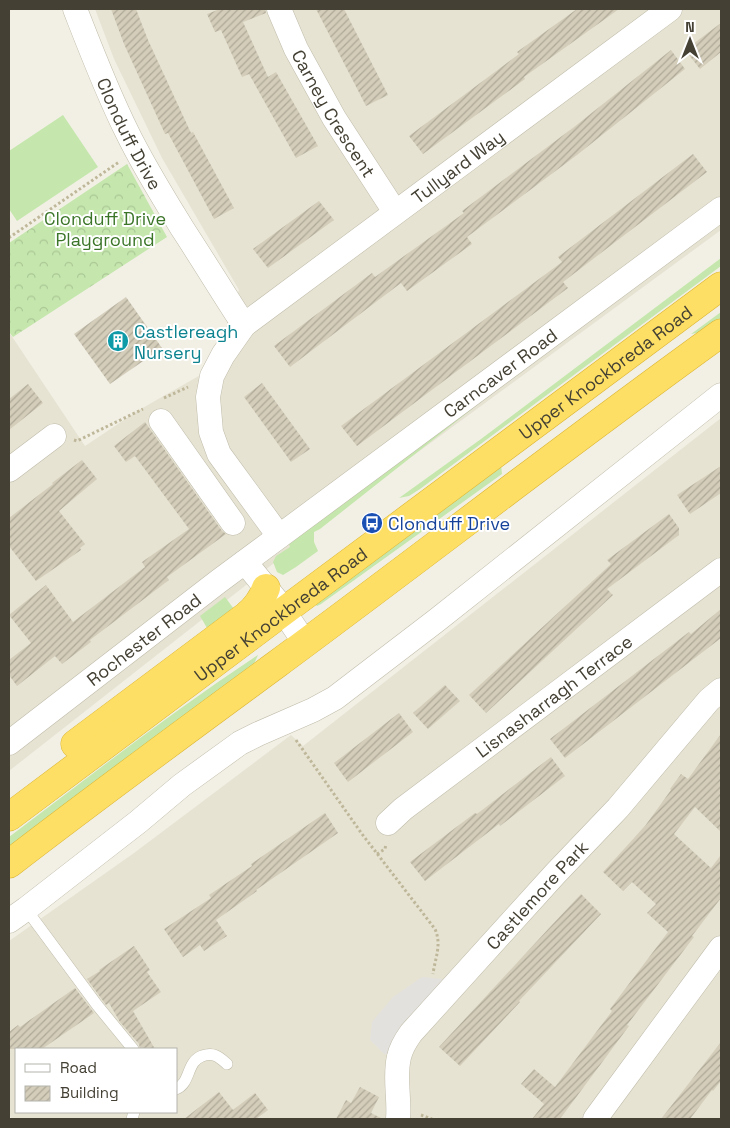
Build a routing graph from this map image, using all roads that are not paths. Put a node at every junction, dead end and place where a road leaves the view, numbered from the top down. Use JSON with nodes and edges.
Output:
{"nodes":[{"id":1,"x":74,"y":9,"type":"edge"},
{"id":2,"x":279,"y":9,"type":"edge"},
{"id":3,"x":670,"y":9,"type":"edge"},
{"id":4,"x":721,"y":209,"type":"edge"},
{"id":5,"x":395,"y":212,"type":"junction"},
{"id":6,"x":721,"y":286,"type":"edge"},
{"id":7,"x":244,"y":325,"type":"junction"},
{"id":8,"x":721,"y":334,"type":"edge"},
{"id":9,"x":721,"y":394,"type":"edge"},
{"id":10,"x":156,"y":410,"type":"road end"},
{"id":11,"x":54,"y":436,"type":"road end"},
{"id":12,"x":9,"y":470,"type":"edge"},
{"id":13,"x":233,"y":472,"type":"junction"},
{"id":14,"x":208,"y":489,"type":"junction"},
{"id":15,"x":232,"y":523,"type":"dead end"},
{"id":16,"x":279,"y":536,"type":"junction"},
{"id":17,"x":245,"y":562,"type":"junction"},
{"id":18,"x":721,"y":570,"type":"edge"},
{"id":19,"x":266,"y":588,"type":"junction"},
{"id":20,"x":284,"y":611,"type":"junction"},
{"id":21,"x":305,"y":643,"type":"junction"},
{"id":22,"x":721,"y":690,"type":"edge"},
{"id":23,"x":9,"y":743,"type":"edge"},
{"id":24,"x":15,"y":813,"type":"edge"},
{"id":25,"x":388,"y":823,"type":"dead end"},
{"id":26,"x":9,"y":864,"type":"edge"},
{"id":27,"x":17,"y":915,"type":"edge"},
{"id":28,"x":721,"y":948,"type":"edge"},
{"id":29,"x":132,"y":1048,"type":"edge"},
{"id":30,"x":227,"y":1064,"type":"dead end"},
{"id":31,"x":178,"y":1088,"type":"edge"},
{"id":32,"x":398,"y":1119,"type":"edge"},
{"id":33,"x":595,"y":1119,"type":"edge"}],
"edges":[{"from":1,"to":7,"type":"street","name":"Clonduff Drive"},
{"from":2,"to":5,"type":"street","name":"Carney Crescent"},
{"from":3,"to":5,"type":"street","name":"Tullyard Way"},
{"from":4,"to":16,"type":"street","name":"Carncaver Road"},
{"from":5,"to":7,"type":"street","name":"Tullyard Way"},
{"from":6,"to":20,"type":"highway","name":"Upper Knockbreda Road"},
{"from":7,"to":13,"type":"street"},
{"from":8,"to":21,"type":"highway"},
{"from":9,"to":27,"type":"street"},
{"from":10,"to":14,"type":"street"},
{"from":11,"to":12,"type":"street"},
{"from":13,"to":14,"type":"street"},
{"from":13,"to":16,"type":"street"},
{"from":14,"to":15,"type":"street"},
{"from":16,"to":17,"type":"street","name":"Rochester Road"},
{"from":17,"to":19,"type":"street"},
{"from":17,"to":23,"type":"street","name":"Rochester Road"},
{"from":18,"to":25,"type":"street","name":"Lisnasharragh Terrace"},
{"from":19,"to":20,"type":"street"},
{"from":19,"to":24,"type":"highway"},
{"from":20,"to":21,"type":"street"},
{"from":20,"to":24,"type":"highway","name":"Upper Knockbreda Road"},
{"from":21,"to":26,"type":"highway"},
{"from":22,"to":32,"type":"street","name":"Castlemore Park"},
{"from":27,"to":29,"type":"lane"},
{"from":28,"to":33,"type":"street"},
{"from":30,"to":31,"type":"lane"}]}
